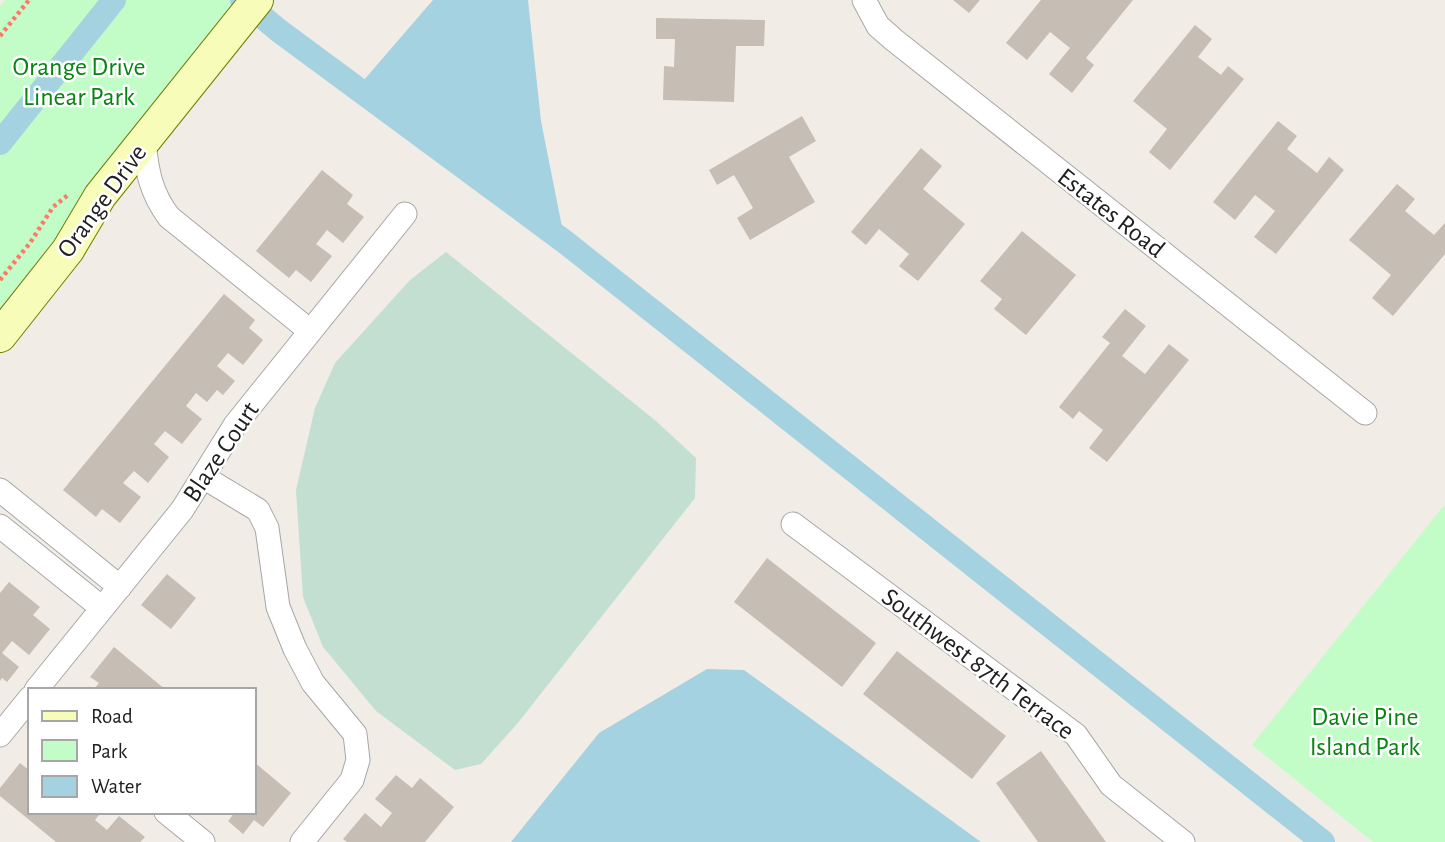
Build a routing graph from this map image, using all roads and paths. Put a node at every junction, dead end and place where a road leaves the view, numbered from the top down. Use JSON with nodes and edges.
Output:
{"nodes":[{"id":1,"x":29,"y":0,"type":"edge"},
{"id":2,"x":257,"y":0,"type":"edge"},
{"id":3,"x":865,"y":3,"type":"edge"},
{"id":4,"x":0,"y":36,"type":"edge"},
{"id":5,"x":144,"y":142,"type":"junction"},
{"id":6,"x":405,"y":214,"type":"dead end"},
{"id":7,"x":310,"y":331,"type":"junction"},
{"id":8,"x":0,"y":335,"type":"edge"},
{"id":9,"x":1365,"y":413,"type":"dead end"},
{"id":10,"x":205,"y":478,"type":"junction"},
{"id":11,"x":0,"y":490,"type":"edge"},
{"id":12,"x":793,"y":524,"type":"dead end"},
{"id":13,"x":0,"y":526,"type":"edge"},
{"id":14,"x":120,"y":587,"type":"junction"},
{"id":15,"x":102,"y":608,"type":"junction"},
{"id":16,"x":38,"y":688,"type":"edge"},
{"id":17,"x":28,"y":701,"type":"edge"},
{"id":18,"x":0,"y":735,"type":"edge"},
{"id":19,"x":168,"y":814,"type":"edge"},
{"id":20,"x":203,"y":842,"type":"edge"},
{"id":21,"x":302,"y":842,"type":"edge"},
{"id":22,"x":1184,"y":842,"type":"edge"}],
"edges":[{"from":1,"to":4,"type":"path"},
{"from":2,"to":5,"type":"street","name":"Orange Drive"},
{"from":3,"to":9,"type":"street","name":"Estates Road"},
{"from":5,"to":7,"type":"street"},
{"from":5,"to":8,"type":"street","name":"Orange Drive"},
{"from":6,"to":7,"type":"street","name":"Blaze Court"},
{"from":7,"to":10,"type":"street","name":"Blaze Court"},
{"from":10,"to":14,"type":"street","name":"Blaze Court"},
{"from":10,"to":21,"type":"street"},
{"from":11,"to":14,"type":"street"},
{"from":12,"to":22,"type":"street","name":"Southwest 87th Terrace"},
{"from":13,"to":15,"type":"street"},
{"from":14,"to":15,"type":"street","name":"Blaze Court"},
{"from":15,"to":16,"type":"street","name":"Blaze Court"},
{"from":17,"to":18,"type":"street","name":"Blaze Court"},
{"from":19,"to":20,"type":"street"}]}
